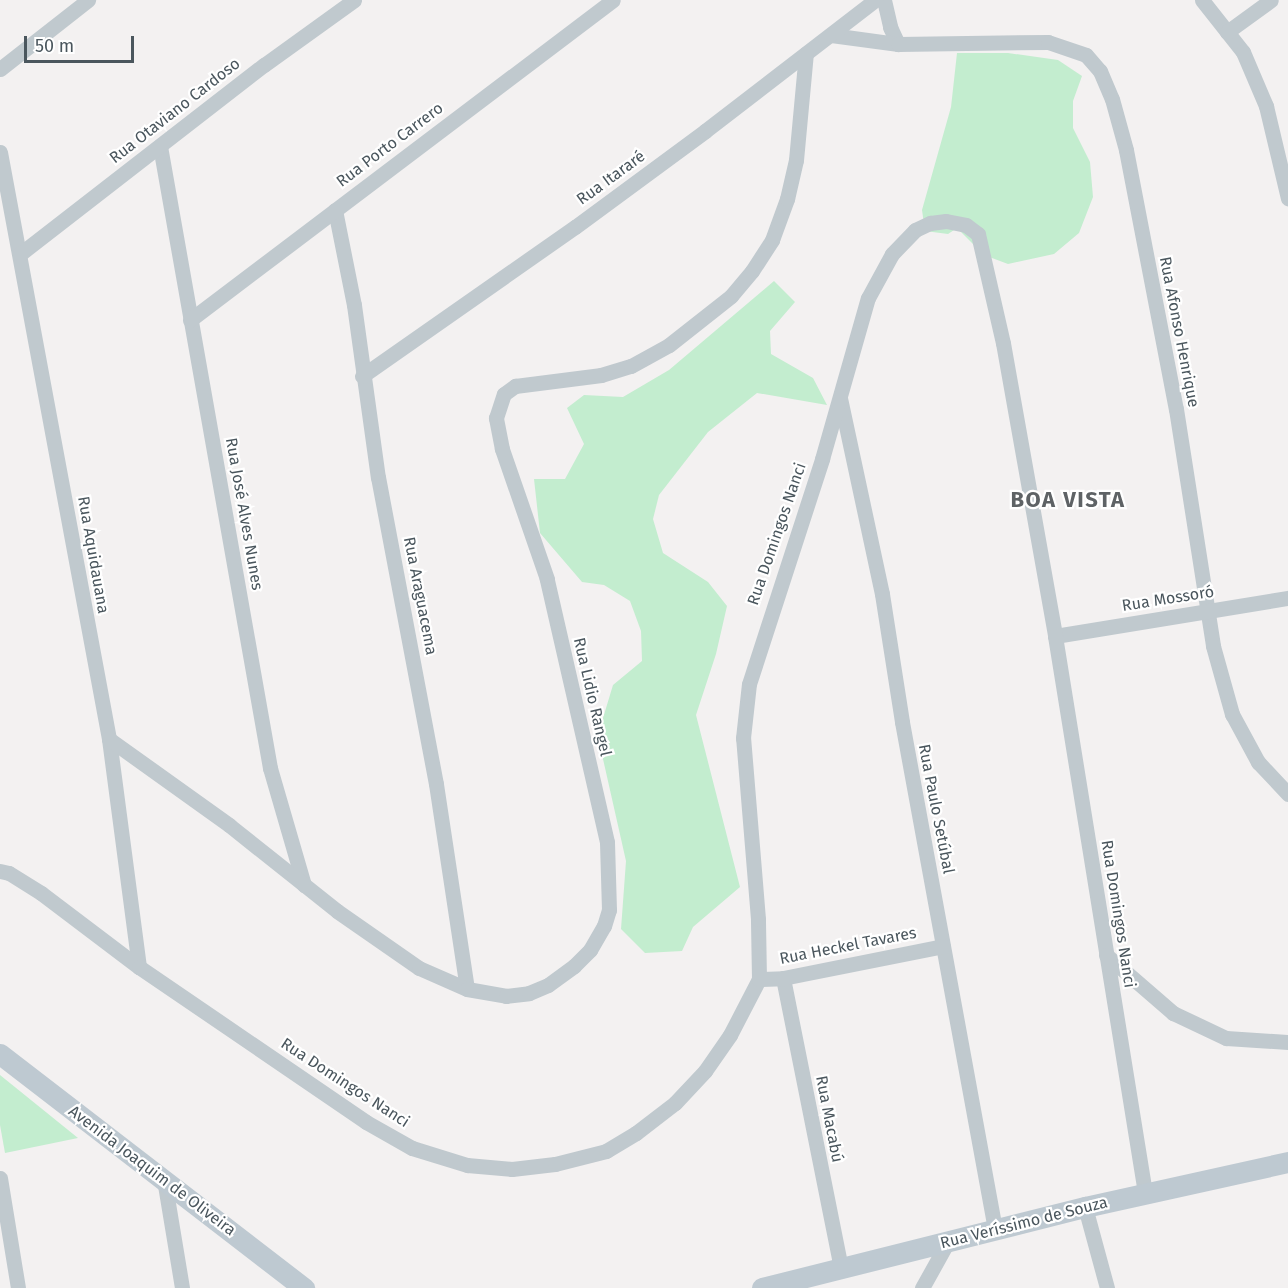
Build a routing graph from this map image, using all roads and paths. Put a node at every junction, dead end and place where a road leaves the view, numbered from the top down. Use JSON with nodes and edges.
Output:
{"nodes":[{"id":1,"x":88,"y":0,"type":"edge"},
{"id":2,"x":354,"y":0,"type":"edge"},
{"id":3,"x":613,"y":0,"type":"edge"},
{"id":4,"x":875,"y":0,"type":"edge"},
{"id":5,"x":884,"y":0,"type":"edge"},
{"id":6,"x":1202,"y":0,"type":"edge"},
{"id":7,"x":1271,"y":0,"type":"edge"},
{"id":8,"x":1227,"y":32,"type":"junction"},
{"id":9,"x":831,"y":35,"type":"junction"},
{"id":10,"x":898,"y":44,"type":"junction"},
{"id":11,"x":806,"y":53,"type":"junction"},
{"id":12,"x":0,"y":69,"type":"edge"},
{"id":13,"x":160,"y":146,"type":"junction"},
{"id":14,"x":0,"y":152,"type":"edge"},
{"id":15,"x":1288,"y":198,"type":"edge"},
{"id":16,"x":335,"y":210,"type":"junction"},
{"id":17,"x":20,"y":254,"type":"junction"},
{"id":18,"x":190,"y":320,"type":"junction"},
{"id":19,"x":362,"y":376,"type":"junction"},
{"id":20,"x":840,"y":396,"type":"junction"},
{"id":21,"x":1288,"y":598,"type":"edge"},
{"id":22,"x":1208,"y":611,"type":"junction"},
{"id":23,"x":1055,"y":636,"type":"junction"},
{"id":24,"x":109,"y":739,"type":"junction"},
{"id":25,"x":1288,"y":794,"type":"edge"},
{"id":26,"x":0,"y":871,"type":"edge"},
{"id":27,"x":304,"y":885,"type":"junction"},
{"id":28,"x":943,"y":946,"type":"junction"},
{"id":29,"x":1106,"y":955,"type":"junction"},
{"id":30,"x":139,"y":967,"type":"junction"},
{"id":31,"x":783,"y":978,"type":"junction"},
{"id":32,"x":759,"y":979,"type":"junction"},
{"id":33,"x":466,"y":989,"type":"junction"},
{"id":34,"x":1288,"y":1042,"type":"edge"},
{"id":35,"x":0,"y":1054,"type":"edge"},
{"id":36,"x":1288,"y":1162,"type":"edge"},
{"id":37,"x":0,"y":1178,"type":"edge"},
{"id":38,"x":164,"y":1179,"type":"junction"},
{"id":39,"x":1146,"y":1193,"type":"junction"},
{"id":40,"x":1085,"y":1207,"type":"junction"},
{"id":41,"x":995,"y":1229,"type":"junction"},
{"id":42,"x":947,"y":1243,"type":"junction"},
{"id":43,"x":841,"y":1268,"type":"junction"},
{"id":44,"x":18,"y":1288,"type":"edge"},
{"id":45,"x":182,"y":1288,"type":"edge"},
{"id":46,"x":304,"y":1288,"type":"edge"},
{"id":47,"x":762,"y":1288,"type":"edge"},
{"id":48,"x":922,"y":1288,"type":"edge"},
{"id":49,"x":1107,"y":1288,"type":"edge"}],
"edges":[{"from":1,"to":12,"type":"street"},
{"from":2,"to":13,"type":"street","name":"Rua Otaviano Cardoso"},
{"from":3,"to":16,"type":"street","name":"Rua Porto Carrero"},
{"from":4,"to":9,"type":"street","name":"Rua Itararé"},
{"from":5,"to":10,"type":"street"},
{"from":6,"to":8,"type":"street"},
{"from":7,"to":8,"type":"street"},
{"from":8,"to":15,"type":"street"},
{"from":9,"to":10,"type":"street","name":"Rua Afonso Henrique"},
{"from":9,"to":11,"type":"street","name":"Rua Itararé"},
{"from":10,"to":22,"type":"street","name":"Rua Afonso Henrique"},
{"from":11,"to":19,"type":"street","name":"Rua Itararé"},
{"from":11,"to":33,"type":"street","name":"Rua Lidio Rangel"},
{"from":13,"to":17,"type":"street","name":"Rua Otaviano Cardoso"},
{"from":13,"to":18,"type":"street","name":"Rua José Alves Nunes"},
{"from":14,"to":17,"type":"street","name":"Rua Aquidauana"},
{"from":16,"to":18,"type":"street","name":"Rua Porto Carrero"},
{"from":16,"to":19,"type":"street","name":"Rua Araguacema"},
{"from":17,"to":24,"type":"street","name":"Rua Aquidauana"},
{"from":18,"to":27,"type":"street","name":"Rua José Alves Nunes"},
{"from":19,"to":33,"type":"street","name":"Rua Araguacema"},
{"from":20,"to":23,"type":"street","name":"Rua Domingos Nanci"},
{"from":20,"to":28,"type":"street","name":"Rua Paulo Setúbal"},
{"from":20,"to":32,"type":"street","name":"Rua Domingos Nanci"},
{"from":21,"to":22,"type":"street","name":"Rua Mossoró"},
{"from":22,"to":23,"type":"street","name":"Rua Mossoró"},
{"from":22,"to":25,"type":"street","name":"Rua Afonso Henrique"},
{"from":23,"to":29,"type":"street","name":"Rua Domingos Nanci"},
{"from":24,"to":27,"type":"street","name":"Rua Lidio Rangel"},
{"from":24,"to":30,"type":"street","name":"Rua Aquidauana"},
{"from":26,"to":30,"type":"street","name":"Rua Domingos Nanci"},
{"from":27,"to":33,"type":"street","name":"Rua Lidio Rangel"},
{"from":28,"to":31,"type":"street","name":"Rua Heckel Tavares"},
{"from":28,"to":41,"type":"street","name":"Rua Paulo Setúbal"},
{"from":29,"to":34,"type":"street"},
{"from":29,"to":39,"type":"street","name":"Rua Domingos Nanci"},
{"from":30,"to":32,"type":"street","name":"Rua Domingos Nanci"},
{"from":31,"to":32,"type":"street","name":"Rua Heckel Tavares"},
{"from":31,"to":43,"type":"street","name":"Rua Macabú"},
{"from":35,"to":38,"type":"street","name":"Avenida Joaquim de Oliveira"},
{"from":36,"to":39,"type":"street","name":"Rua Veríssimo de Souza"},
{"from":37,"to":44,"type":"street"},
{"from":38,"to":45,"type":"street"},
{"from":38,"to":46,"type":"street","name":"Avenida Joaquim de Oliveira"},
{"from":39,"to":40,"type":"street","name":"Rua Veríssimo de Souza"},
{"from":40,"to":41,"type":"street","name":"Rua Veríssimo de Souza"},
{"from":40,"to":49,"type":"street"},
{"from":41,"to":42,"type":"street","name":"Rua Veríssimo de Souza"},
{"from":42,"to":43,"type":"street","name":"Rua Veríssimo de Souza"},
{"from":42,"to":48,"type":"street"},
{"from":43,"to":47,"type":"street","name":"Rua Veríssimo de Souza"}]}
